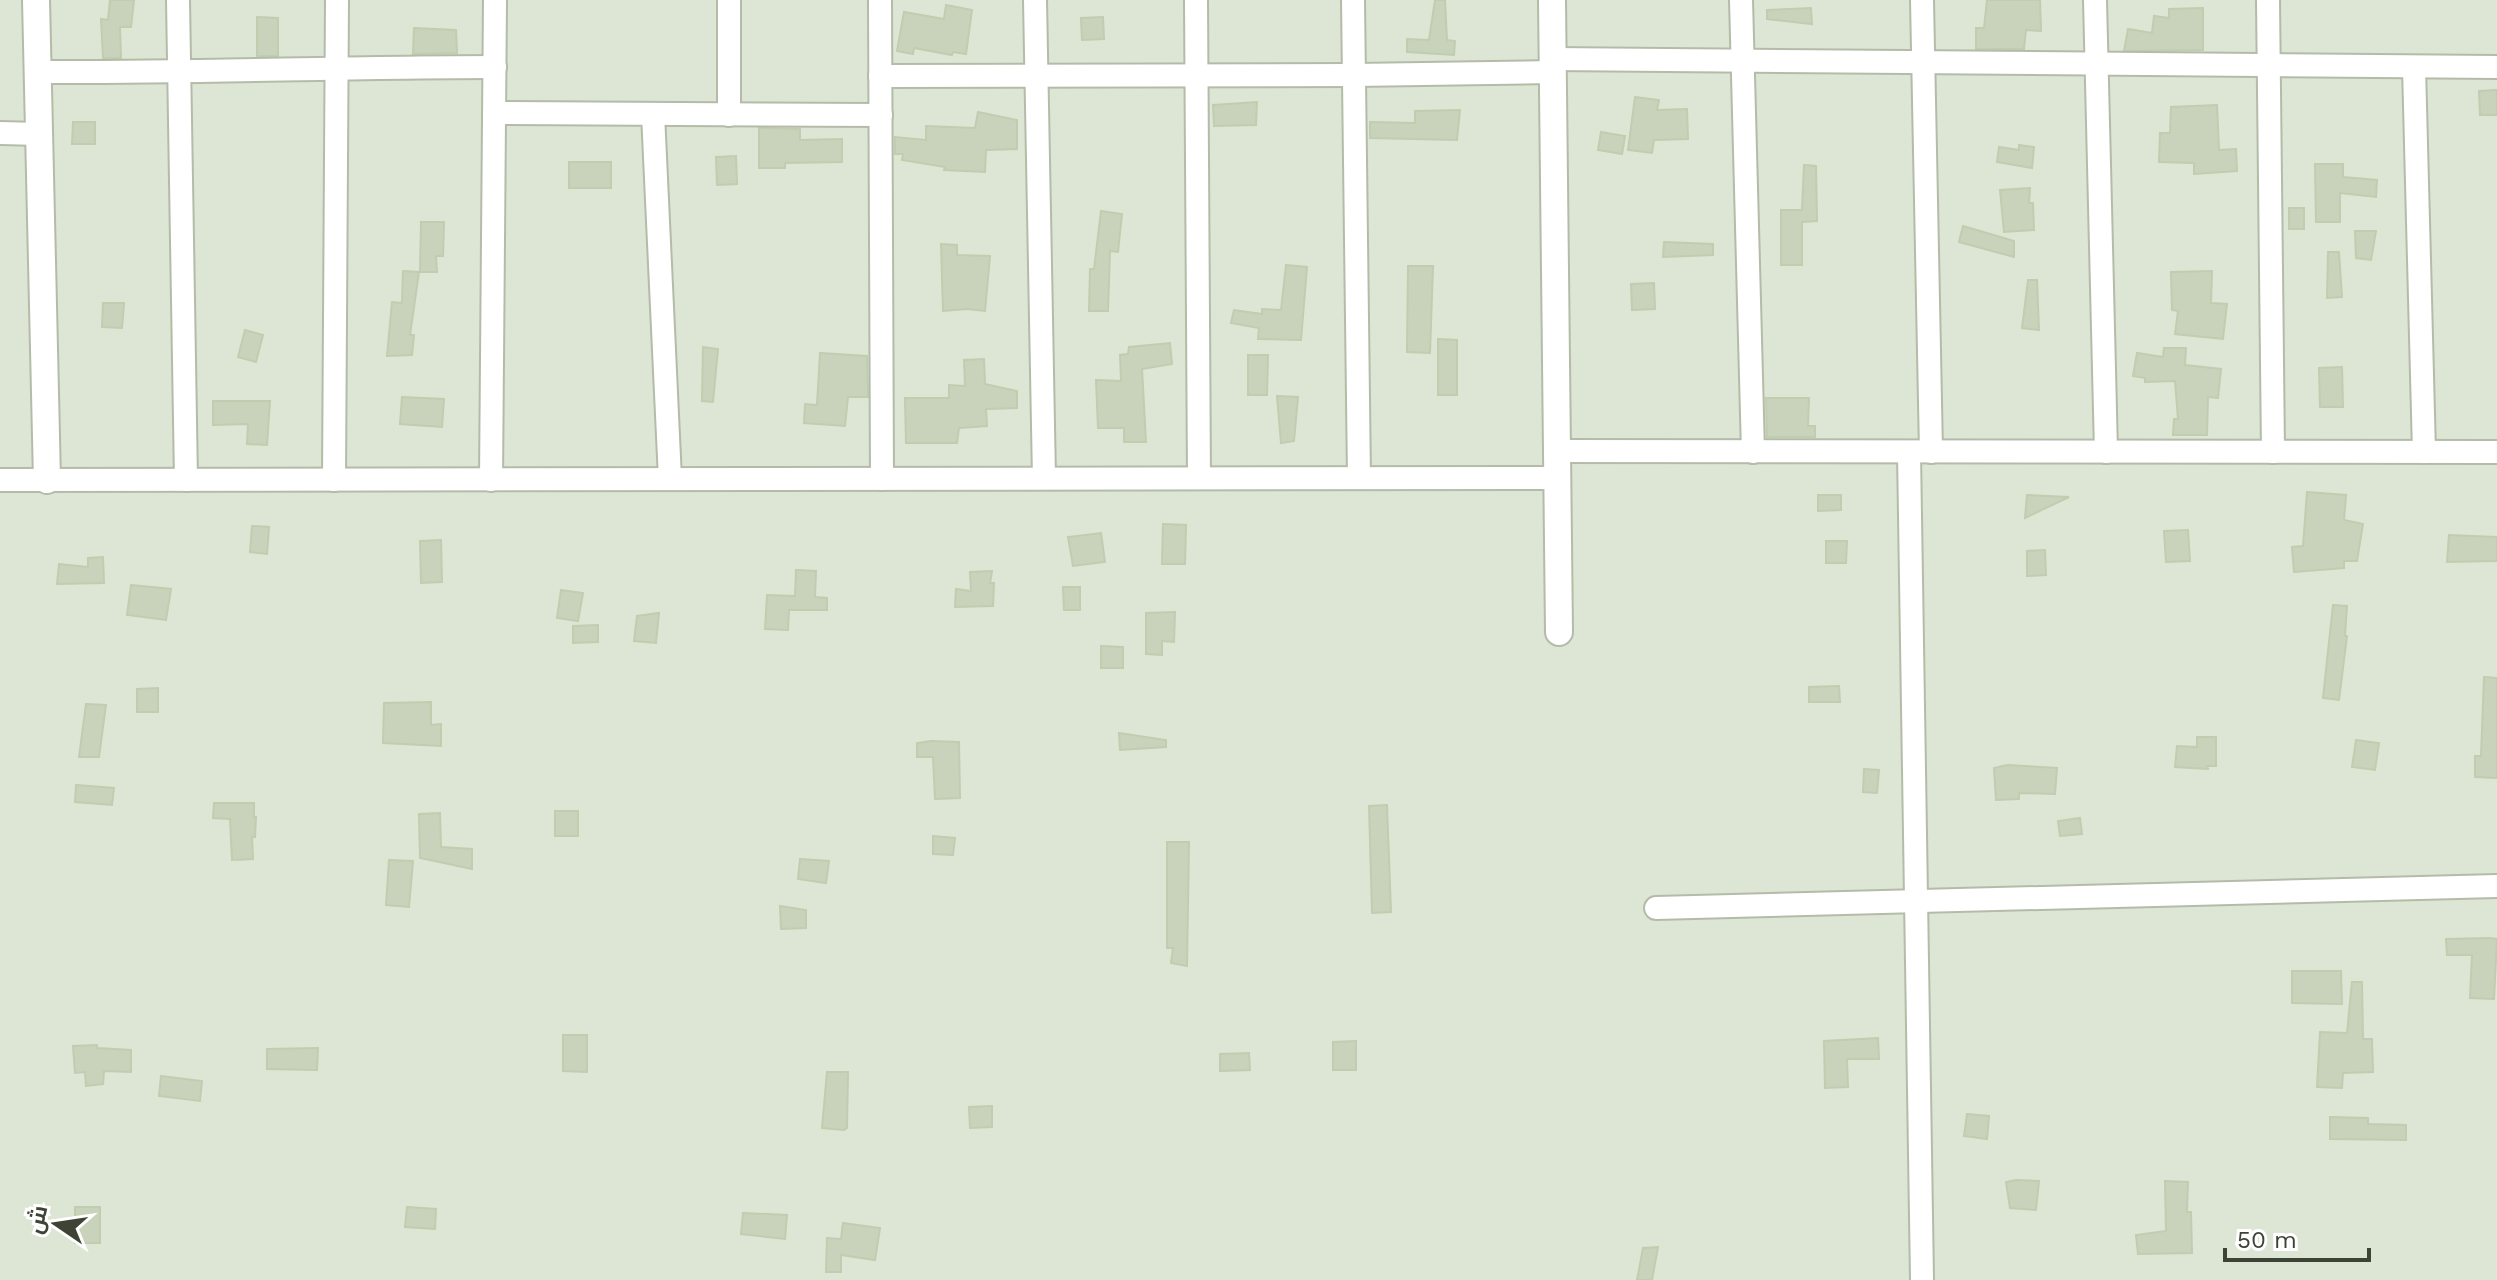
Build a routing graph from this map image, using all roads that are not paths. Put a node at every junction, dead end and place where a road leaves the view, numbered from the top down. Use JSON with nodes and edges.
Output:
{"nodes":[{"id":1,"x":36,"y":0,"type":"edge"},
{"id":2,"x":178,"y":0,"type":"edge"},
{"id":3,"x":337,"y":0,"type":"edge"},
{"id":4,"x":495,"y":0,"type":"edge"},
{"id":5,"x":729,"y":0,"type":"edge"},
{"id":6,"x":880,"y":0,"type":"edge"},
{"id":7,"x":1035,"y":0,"type":"edge"},
{"id":8,"x":1196,"y":0,"type":"edge"},
{"id":9,"x":1353,"y":0,"type":"edge"},
{"id":10,"x":1552,"y":0,"type":"edge"},
{"id":11,"x":1741,"y":0,"type":"edge"},
{"id":12,"x":1922,"y":0,"type":"edge"},
{"id":13,"x":2095,"y":0,"type":"edge"},
{"id":14,"x":2268,"y":0,"type":"edge"},
{"id":15,"x":1743,"y":60,"type":"junction"},
{"id":16,"x":1923,"y":61,"type":"junction"},
{"id":17,"x":2095,"y":64,"type":"junction"},
{"id":18,"x":1553,"y":66,"type":"junction"},
{"id":19,"x":337,"y":67,"type":"junction"},
{"id":20,"x":495,"y":67,"type":"junction"},
{"id":21,"x":2269,"y":67,"type":"junction"},
{"id":22,"x":2414,"y":67,"type":"junction"},
{"id":23,"x":2497,"y":67,"type":"edge"},
{"id":24,"x":38,"y":72,"type":"junction"},
{"id":25,"x":179,"y":73,"type":"junction"},
{"id":26,"x":1197,"y":75,"type":"junction"},
{"id":27,"x":1354,"y":75,"type":"junction"},
{"id":28,"x":880,"y":76,"type":"junction"},
{"id":29,"x":1036,"y":76,"type":"junction"},
{"id":30,"x":494,"y":113,"type":"junction"},
{"id":31,"x":653,"y":114,"type":"junction"},
{"id":32,"x":729,"y":115,"type":"junction"},
{"id":33,"x":881,"y":115,"type":"junction"},
{"id":34,"x":0,"y":133,"type":"edge"},
{"id":35,"x":39,"y":134,"type":"junction"},
{"id":36,"x":1556,"y":451,"type":"junction"},
{"id":37,"x":1753,"y":452,"type":"junction"},
{"id":38,"x":1920,"y":452,"type":"junction"},
{"id":39,"x":2106,"y":452,"type":"junction"},
{"id":40,"x":2273,"y":452,"type":"junction"},
{"id":41,"x":2424,"y":452,"type":"junction"},
{"id":42,"x":2497,"y":452,"type":"edge"},
{"id":43,"x":1044,"y":478,"type":"junction"},
{"id":44,"x":1199,"y":478,"type":"junction"},
{"id":45,"x":1359,"y":478,"type":"junction"},
{"id":46,"x":1557,"y":478,"type":"junction"},
{"id":47,"x":670,"y":479,"type":"junction"},
{"id":48,"x":882,"y":479,"type":"junction"},
{"id":49,"x":0,"y":480,"type":"edge"},
{"id":50,"x":47,"y":480,"type":"junction"},
{"id":51,"x":186,"y":480,"type":"junction"},
{"id":52,"x":334,"y":480,"type":"junction"},
{"id":53,"x":491,"y":480,"type":"junction"},
{"id":54,"x":1559,"y":632,"type":"dead end"},
{"id":55,"x":2497,"y":886,"type":"edge"},
{"id":56,"x":1917,"y":901,"type":"junction"},
{"id":57,"x":1656,"y":908,"type":"dead end"},
{"id":58,"x":1922,"y":1280,"type":"edge"}],
"edges":[{"from":1,"to":24,"type":"street"},
{"from":2,"to":25,"type":"street"},
{"from":3,"to":19,"type":"street"},
{"from":4,"to":20,"type":"street"},
{"from":5,"to":32,"type":"street"},
{"from":6,"to":28,"type":"street"},
{"from":7,"to":29,"type":"street"},
{"from":8,"to":26,"type":"street"},
{"from":9,"to":27,"type":"street"},
{"from":10,"to":18,"type":"street"},
{"from":11,"to":15,"type":"street"},
{"from":12,"to":16,"type":"street"},
{"from":13,"to":17,"type":"street"},
{"from":14,"to":21,"type":"street"},
{"from":15,"to":16,"type":"street"},
{"from":15,"to":18,"type":"street"},
{"from":15,"to":37,"type":"street"},
{"from":16,"to":17,"type":"street"},
{"from":16,"to":38,"type":"street"},
{"from":17,"to":21,"type":"street"},
{"from":17,"to":39,"type":"street"},
{"from":18,"to":27,"type":"street"},
{"from":18,"to":36,"type":"street"},
{"from":19,"to":20,"type":"street"},
{"from":19,"to":25,"type":"street"},
{"from":19,"to":52,"type":"street"},
{"from":20,"to":30,"type":"street"},
{"from":21,"to":22,"type":"street"},
{"from":21,"to":40,"type":"street"},
{"from":22,"to":23,"type":"street"},
{"from":22,"to":41,"type":"street"},
{"from":24,"to":25,"type":"street"},
{"from":24,"to":35,"type":"street"},
{"from":25,"to":51,"type":"street"},
{"from":26,"to":27,"type":"street"},
{"from":26,"to":29,"type":"street"},
{"from":26,"to":44,"type":"street"},
{"from":27,"to":45,"type":"street"},
{"from":28,"to":29,"type":"street"},
{"from":28,"to":33,"type":"street"},
{"from":29,"to":43,"type":"street"},
{"from":30,"to":31,"type":"street"},
{"from":30,"to":53,"type":"street"},
{"from":31,"to":32,"type":"street"},
{"from":31,"to":47,"type":"street"},
{"from":32,"to":33,"type":"street"},
{"from":33,"to":48,"type":"street"},
{"from":34,"to":35,"type":"street"},
{"from":35,"to":50,"type":"street"},
{"from":36,"to":37,"type":"street"},
{"from":36,"to":46,"type":"street"},
{"from":37,"to":38,"type":"street"},
{"from":38,"to":39,"type":"street"},
{"from":38,"to":56,"type":"street"},
{"from":39,"to":40,"type":"street"},
{"from":40,"to":41,"type":"street"},
{"from":41,"to":42,"type":"street"},
{"from":43,"to":44,"type":"street"},
{"from":43,"to":48,"type":"street"},
{"from":44,"to":45,"type":"street"},
{"from":45,"to":46,"type":"street"},
{"from":46,"to":54,"type":"street"},
{"from":47,"to":48,"type":"street"},
{"from":47,"to":53,"type":"street"},
{"from":49,"to":50,"type":"street"},
{"from":50,"to":51,"type":"street"},
{"from":51,"to":52,"type":"street"},
{"from":52,"to":53,"type":"street"},
{"from":55,"to":56,"type":"street"},
{"from":56,"to":57,"type":"street"},
{"from":56,"to":58,"type":"street"}]}
